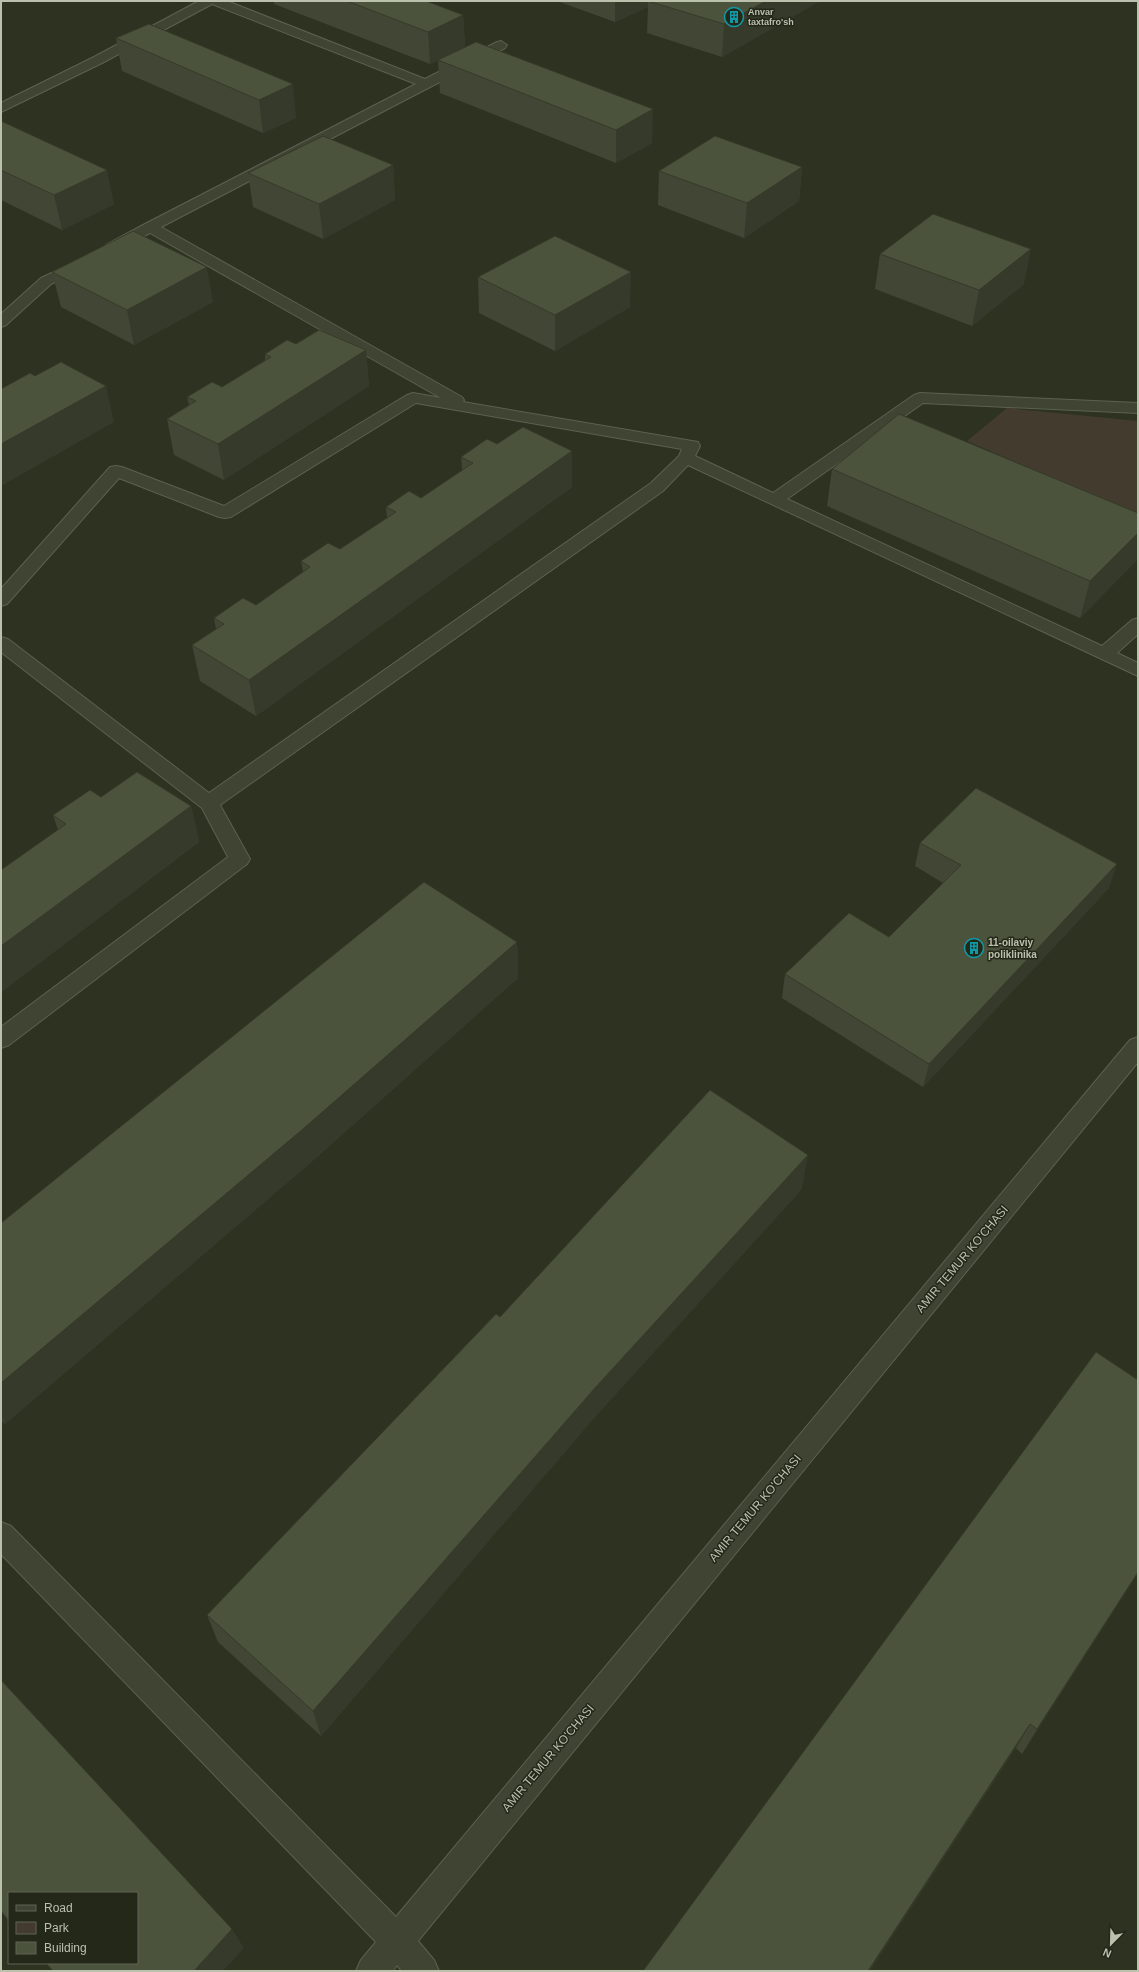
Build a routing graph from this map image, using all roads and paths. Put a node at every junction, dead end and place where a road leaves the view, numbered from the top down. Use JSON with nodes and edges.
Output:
{"nodes":[{"id":1,"x":208,"y":1,"type":"edge"},
{"id":2,"x":216,"y":1,"type":"edge"},
{"id":3,"x":501,"y":45,"type":"dead end"},
{"id":4,"x":426,"y":84,"type":"junction"},
{"id":5,"x":1,"y":108,"type":"edge"},
{"id":6,"x":150,"y":227,"type":"junction"},
{"id":7,"x":1,"y":322,"type":"edge"},
{"id":8,"x":471,"y":408,"type":"junction"},
{"id":9,"x":1138,"y":408,"type":"edge"},
{"id":10,"x":686,"y":458,"type":"junction"},
{"id":11,"x":774,"y":500,"type":"junction"},
{"id":12,"x":1,"y":600,"type":"edge"},
{"id":13,"x":1138,"y":624,"type":"edge"},
{"id":14,"x":1,"y":643,"type":"edge"},
{"id":15,"x":1104,"y":654,"type":"junction"},
{"id":16,"x":1138,"y":670,"type":"edge"},
{"id":17,"x":209,"y":803,"type":"junction"},
{"id":18,"x":1,"y":1039,"type":"edge"},
{"id":19,"x":1138,"y":1046,"type":"edge"},
{"id":20,"x":1,"y":1536,"type":"edge"},
{"id":21,"x":397,"y":1941,"type":"junction"},
{"id":22,"x":372,"y":1971,"type":"edge"},
{"id":23,"x":423,"y":1971,"type":"edge"}],
"edges":[{"from":1,"to":5,"type":"street"},
{"from":2,"to":4,"type":"street"},
{"from":3,"to":4,"type":"street"},
{"from":4,"to":6,"type":"street"},
{"from":6,"to":7,"type":"street"},
{"from":6,"to":8,"type":"street"},
{"from":8,"to":10,"type":"street"},
{"from":8,"to":12,"type":"street"},
{"from":9,"to":11,"type":"street"},
{"from":10,"to":11,"type":"street"},
{"from":10,"to":17,"type":"street"},
{"from":11,"to":15,"type":"street"},
{"from":13,"to":15,"type":"street"},
{"from":14,"to":17,"type":"street"},
{"from":15,"to":16,"type":"street"},
{"from":17,"to":18,"type":"street"},
{"from":19,"to":21,"type":"street","name":"AMIR TEMUR KO'CHASI"},
{"from":20,"to":21,"type":"street"},
{"from":21,"to":22,"type":"street","name":"AMIR TEMUR KO'CHASI"},
{"from":21,"to":23,"type":"street"}]}
